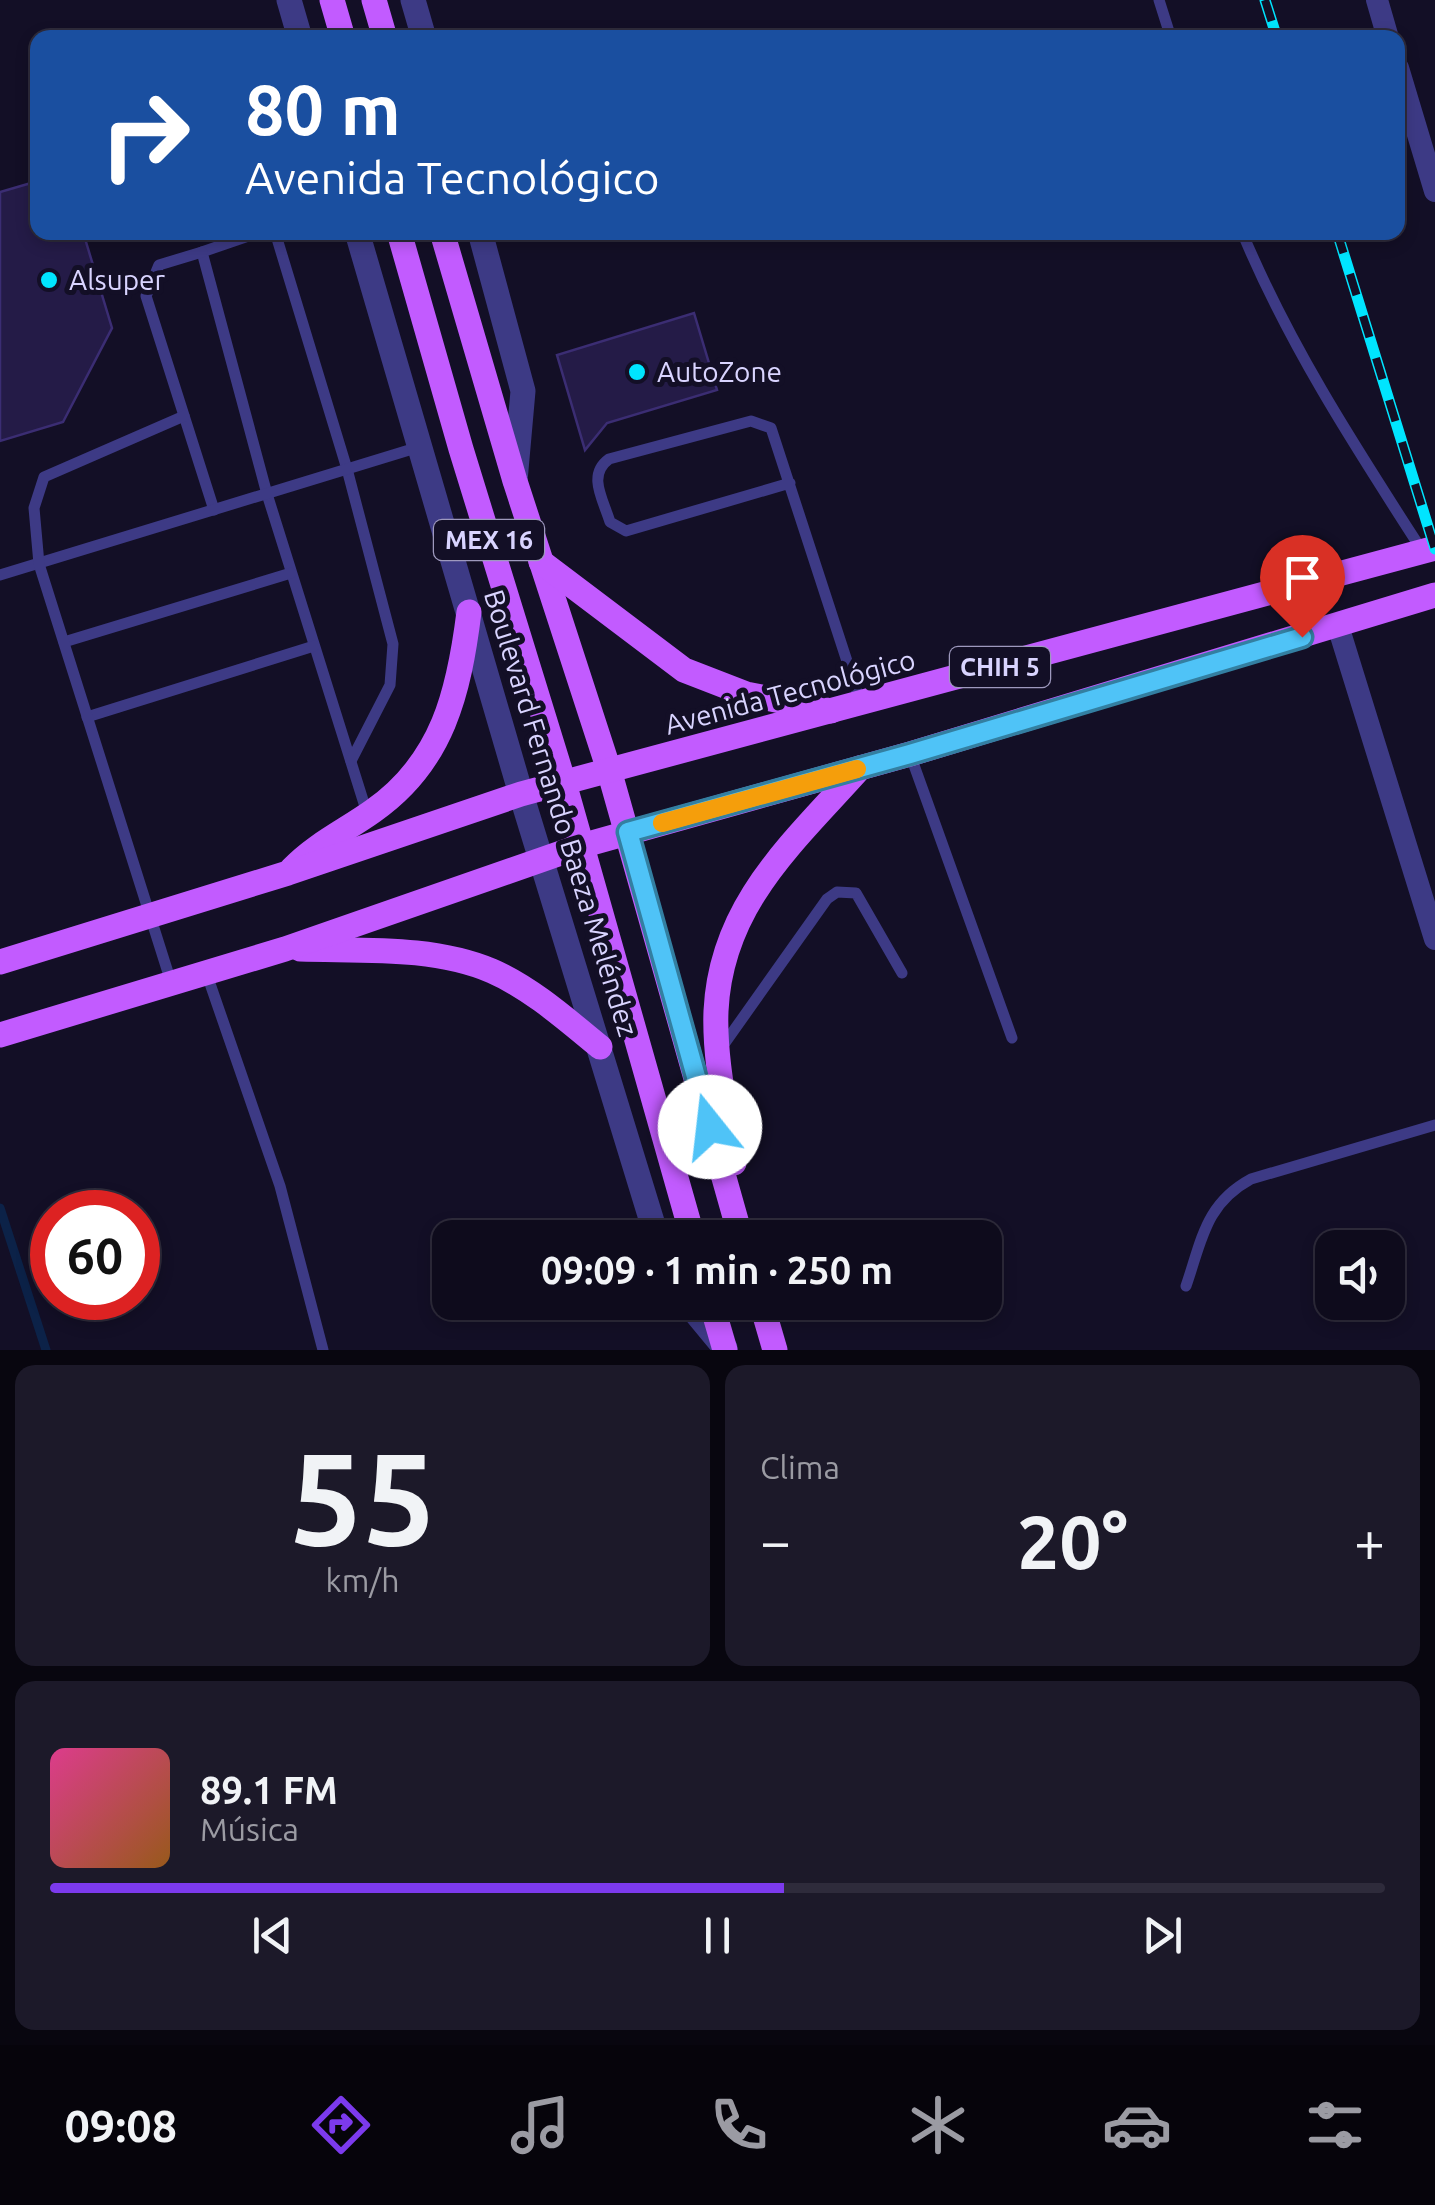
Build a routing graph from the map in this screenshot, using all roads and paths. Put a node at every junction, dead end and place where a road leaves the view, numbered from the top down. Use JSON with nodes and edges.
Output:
{"nodes":[{"id":1,"x":289,"y":0,"type":"edge"},
{"id":2,"x":332,"y":0,"type":"edge"},
{"id":3,"x":374,"y":0,"type":"edge"},
{"id":4,"x":413,"y":0,"type":"edge"},
{"id":5,"x":1159,"y":0,"type":"edge"},
{"id":6,"x":1377,"y":0,"type":"edge"},
{"id":7,"x":298,"y":30,"type":"edge"},
{"id":8,"x":340,"y":30,"type":"edge"},
{"id":9,"x":383,"y":30,"type":"edge"},
{"id":10,"x":422,"y":30,"type":"edge"},
{"id":11,"x":1169,"y":30,"type":"edge"},
{"id":12,"x":1386,"y":30,"type":"edge"},
{"id":13,"x":1405,"y":91,"type":"edge"},
{"id":14,"x":1435,"y":191,"type":"edge"},
{"id":15,"x":237,"y":240,"type":"edge"},
{"id":16,"x":277,"y":240,"type":"edge"},
{"id":17,"x":359,"y":240,"type":"edge"},
{"id":18,"x":401,"y":240,"type":"edge"},
{"id":19,"x":444,"y":240,"type":"edge"},
{"id":20,"x":482,"y":240,"type":"edge"},
{"id":21,"x":1245,"y":240,"type":"edge"},
{"id":22,"x":202,"y":252,"type":"junction"},
{"id":23,"x":184,"y":416,"type":"junction"},
{"id":24,"x":420,"y":447,"type":"junction"},
{"id":25,"x":347,"y":469,"type":"junction"},
{"id":26,"x":515,"y":481,"type":"junction"},
{"id":27,"x":790,"y":483,"type":"junction"},
{"id":28,"x":267,"y":494,"type":"junction"},
{"id":29,"x":214,"y":510,"type":"junction"},
{"id":30,"x":1429,"y":550,"type":"edge"},
{"id":31,"x":540,"y":562,"type":"junction"},
{"id":32,"x":39,"y":564,"type":"junction"},
{"id":33,"x":291,"y":574,"type":"junction"},
{"id":34,"x":0,"y":575,"type":"edge"},
{"id":35,"x":1435,"y":595,"type":"edge"},
{"id":36,"x":469,"y":612,"type":"junction"},
{"id":37,"x":1338,"y":626,"type":"junction"},
{"id":38,"x":64,"y":642,"type":"junction"},
{"id":39,"x":314,"y":646,"type":"junction"},
{"id":40,"x":849,"y":709,"type":"junction"},
{"id":41,"x":87,"y":716,"type":"junction"},
{"id":42,"x":910,"y":754,"type":"junction"},
{"id":43,"x":351,"y":761,"type":"junction"},
{"id":44,"x":860,"y":768,"type":"junction"},
{"id":45,"x":610,"y":770,"type":"junction"},
{"id":46,"x":564,"y":783,"type":"junction"},
{"id":47,"x":521,"y":794,"type":"junction"},
{"id":48,"x":367,"y":815,"type":"junction"},
{"id":49,"x":628,"y":832,"type":"junction"},
{"id":50,"x":582,"y":846,"type":"junction"},
{"id":51,"x":542,"y":859,"type":"junction"},
{"id":52,"x":288,"y":873,"type":"junction"},
{"id":53,"x":150,"y":917,"type":"junction"},
{"id":54,"x":1435,"y":938,"type":"edge"},
{"id":55,"x":284,"y":949,"type":"junction"},
{"id":56,"x":0,"y":962,"type":"edge"},
{"id":57,"x":206,"y":972,"type":"junction"},
{"id":58,"x":902,"y":972,"type":"dead end"},
{"id":59,"x":171,"y":982,"type":"junction"},
{"id":60,"x":0,"y":1035,"type":"edge"},
{"id":61,"x":1012,"y":1038,"type":"dead end"},
{"id":62,"x":600,"y":1047,"type":"junction"},
{"id":63,"x":720,"y":1051,"type":"junction"},
{"id":64,"x":1435,"y":1125,"type":"edge"},
{"id":65,"x":652,"y":1220,"type":"edge"},
{"id":66,"x":688,"y":1220,"type":"edge"},
{"id":67,"x":737,"y":1220,"type":"edge"},
{"id":68,"x":740,"y":1220,"type":"edge"},
{"id":69,"x":1186,"y":1286,"type":"dead end"},
{"id":70,"x":702,"y":1320,"type":"edge"},
{"id":71,"x":717,"y":1320,"type":"edge"},
{"id":72,"x":766,"y":1320,"type":"edge"},
{"id":73,"x":725,"y":1349,"type":"edge"},
{"id":74,"x":323,"y":1350,"type":"edge"},
{"id":75,"x":776,"y":1350,"type":"edge"}],
"edges":[{"from":1,"to":7,"type":"street"},
{"from":2,"to":8,"type":"main road"},
{"from":3,"to":9,"type":"main road"},
{"from":4,"to":10,"type":"street"},
{"from":5,"to":11,"type":"lane"},
{"from":6,"to":12,"type":"street"},
{"from":13,"to":14,"type":"street"},
{"from":15,"to":22,"type":"lane"},
{"from":16,"to":25,"type":"lane"},
{"from":17,"to":24,"type":"street","name":"Boulevard Fernando Baeza Meléndez"},
{"from":18,"to":46,"type":"main road","name":"Boulevard Fernando Baeza Meléndez","number":"MEX 16"},
{"from":19,"to":26,"type":"main road","name":"Boulevard Fernando Baeza Meléndez","number":"MEX 16"},
{"from":20,"to":26,"type":"street","name":"Boulevard Fernando Baeza Meléndez"},
{"from":21,"to":30,"type":"lane"},
{"from":22,"to":23,"type":"lane"},
{"from":22,"to":28,"type":"lane"},
{"from":23,"to":29,"type":"lane"},
{"from":23,"to":32,"type":"lane"},
{"from":24,"to":25,"type":"lane"},
{"from":24,"to":36,"type":"street","name":"Boulevard Fernando Baeza Meléndez"},
{"from":25,"to":28,"type":"lane"},
{"from":25,"to":43,"type":"lane"},
{"from":26,"to":31,"type":"main road","name":"Boulevard Fernando Baeza Meléndez","number":"MEX 16"},
{"from":27,"to":27,"type":"lane"},
{"from":27,"to":40,"type":"lane"},
{"from":28,"to":29,"type":"lane"},
{"from":28,"to":33,"type":"lane"},
{"from":29,"to":32,"type":"lane"},
{"from":30,"to":40,"type":"main road","name":"Avenida Tecnológico","number":"CHIH 5"},
{"from":31,"to":40,"type":"main road"},
{"from":31,"to":45,"type":"main road","name":"Boulevard Fernando Baeza Meléndez","number":"MEX 16"},
{"from":32,"to":34,"type":"lane"},
{"from":32,"to":38,"type":"lane"},
{"from":33,"to":38,"type":"lane"},
{"from":33,"to":39,"type":"lane"},
{"from":35,"to":37,"type":"main road","number":"CHIH 5"},
{"from":36,"to":47,"type":"street","name":"Boulevard Fernando Baeza Meléndez"},
{"from":36,"to":48,"type":"main road"},
{"from":37,"to":42,"type":"main road","number":"CHIH 5"},
{"from":37,"to":54,"type":"street"},
{"from":38,"to":41,"type":"lane"},
{"from":39,"to":41,"type":"lane"},
{"from":39,"to":43,"type":"lane"},
{"from":40,"to":45,"type":"main road","name":"Avenida Tecnológico","number":"CHIH 5"},
{"from":41,"to":53,"type":"lane"},
{"from":42,"to":44,"type":"main road","number":"CHIH 5"},
{"from":42,"to":61,"type":"lane"},
{"from":43,"to":48,"type":"lane"},
{"from":44,"to":49,"type":"main road","number":"CHIH 5"},
{"from":44,"to":63,"type":"main road"},
{"from":45,"to":46,"type":"main road","name":"Avenida Tecnológico","number":"CHIH 5"},
{"from":45,"to":49,"type":"main road","name":"Boulevard Fernando Baeza Meléndez","number":"MEX 16"},
{"from":46,"to":47,"type":"main road","name":"Avenida Tecnológico"},
{"from":46,"to":50,"type":"main road","name":"Boulevard Fernando Baeza Meléndez","number":"MEX 16"},
{"from":47,"to":51,"type":"street","name":"Boulevard Fernando Baeza Meléndez"},
{"from":47,"to":52,"type":"main road","name":"Avenida Tecnológico"},
{"from":48,"to":52,"type":"main road"},
{"from":49,"to":50,"type":"main road","number":"CHIH 5"},
{"from":49,"to":67,"type":"main road","name":"Boulevard Fernando Baeza Meléndez","number":"MEX 16"},
{"from":50,"to":51,"type":"main road"},
{"from":50,"to":66,"type":"main road","name":"Boulevard Fernando Baeza Meléndez","number":"MEX 16"},
{"from":51,"to":55,"type":"main road"},
{"from":51,"to":62,"type":"street","name":"Boulevard Fernando Baeza Meléndez"},
{"from":52,"to":53,"type":"main road","name":"Avenida Tecnológico"},
{"from":53,"to":56,"type":"main road","name":"Avenida Tecnológico"},
{"from":53,"to":59,"type":"lane"},
{"from":55,"to":57,"type":"main road"},
{"from":55,"to":62,"type":"main road"},
{"from":57,"to":59,"type":"main road"},
{"from":57,"to":74,"type":"lane"},
{"from":58,"to":63,"type":"lane"},
{"from":59,"to":60,"type":"main road"},
{"from":62,"to":65,"type":"street","name":"Boulevard Fernando Baeza Meléndez"},
{"from":63,"to":68,"type":"main road"},
{"from":64,"to":69,"type":"lane"},
{"from":70,"to":73,"type":"street"},
{"from":71,"to":73,"type":"main road"},
{"from":72,"to":75,"type":"main road"}]}
